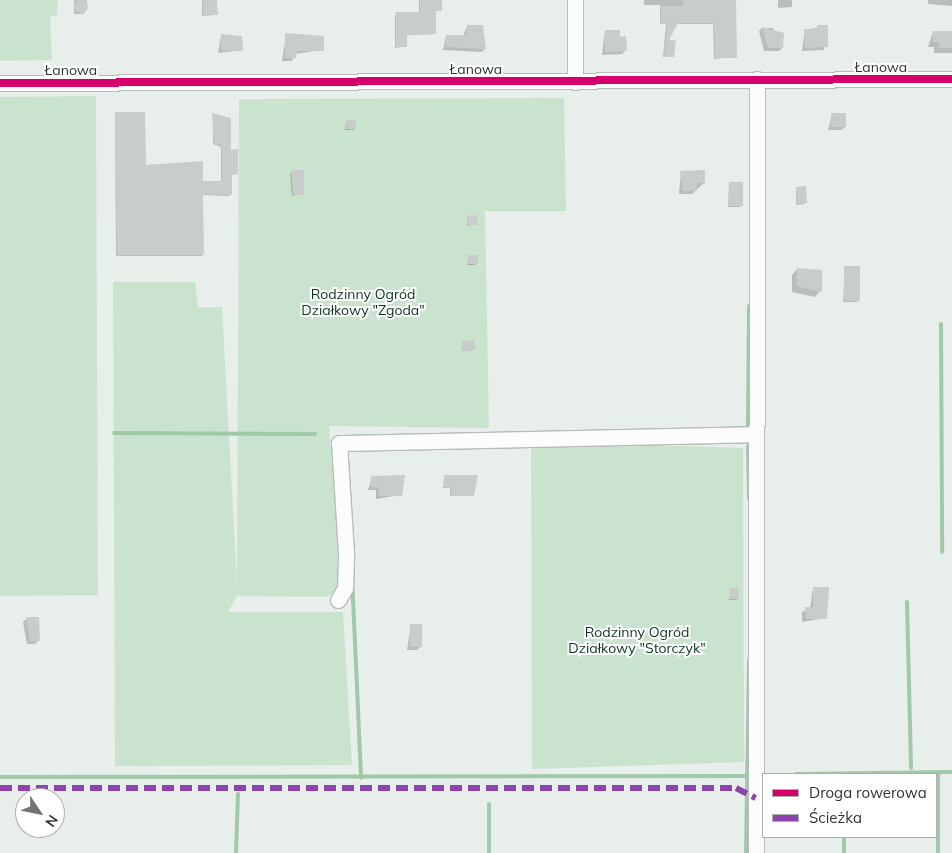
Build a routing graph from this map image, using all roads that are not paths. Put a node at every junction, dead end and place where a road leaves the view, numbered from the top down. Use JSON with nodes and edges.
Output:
{"nodes":[{"id":1,"x":575,"y":0,"type":"edge"},
{"id":2,"x":757,"y":79,"type":"junction"},
{"id":3,"x":952,"y":79,"type":"edge"},
{"id":4,"x":575,"y":82,"type":"junction"},
{"id":5,"x":0,"y":83,"type":"edge"},
{"id":6,"x":756,"y":434,"type":"junction"},
{"id":7,"x":338,"y":600,"type":"dead end"},
{"id":8,"x":756,"y":853,"type":"edge"}],
"edges":[{"from":1,"to":4,"type":"street"},
{"from":2,"to":3,"type":"street","name":"Łanowa"},
{"from":2,"to":4,"type":"street","name":"Łanowa"},
{"from":2,"to":6,"type":"street"},
{"from":4,"to":5,"type":"street","name":"Łanowa"},
{"from":6,"to":7,"type":"street"},
{"from":6,"to":8,"type":"street"}]}
